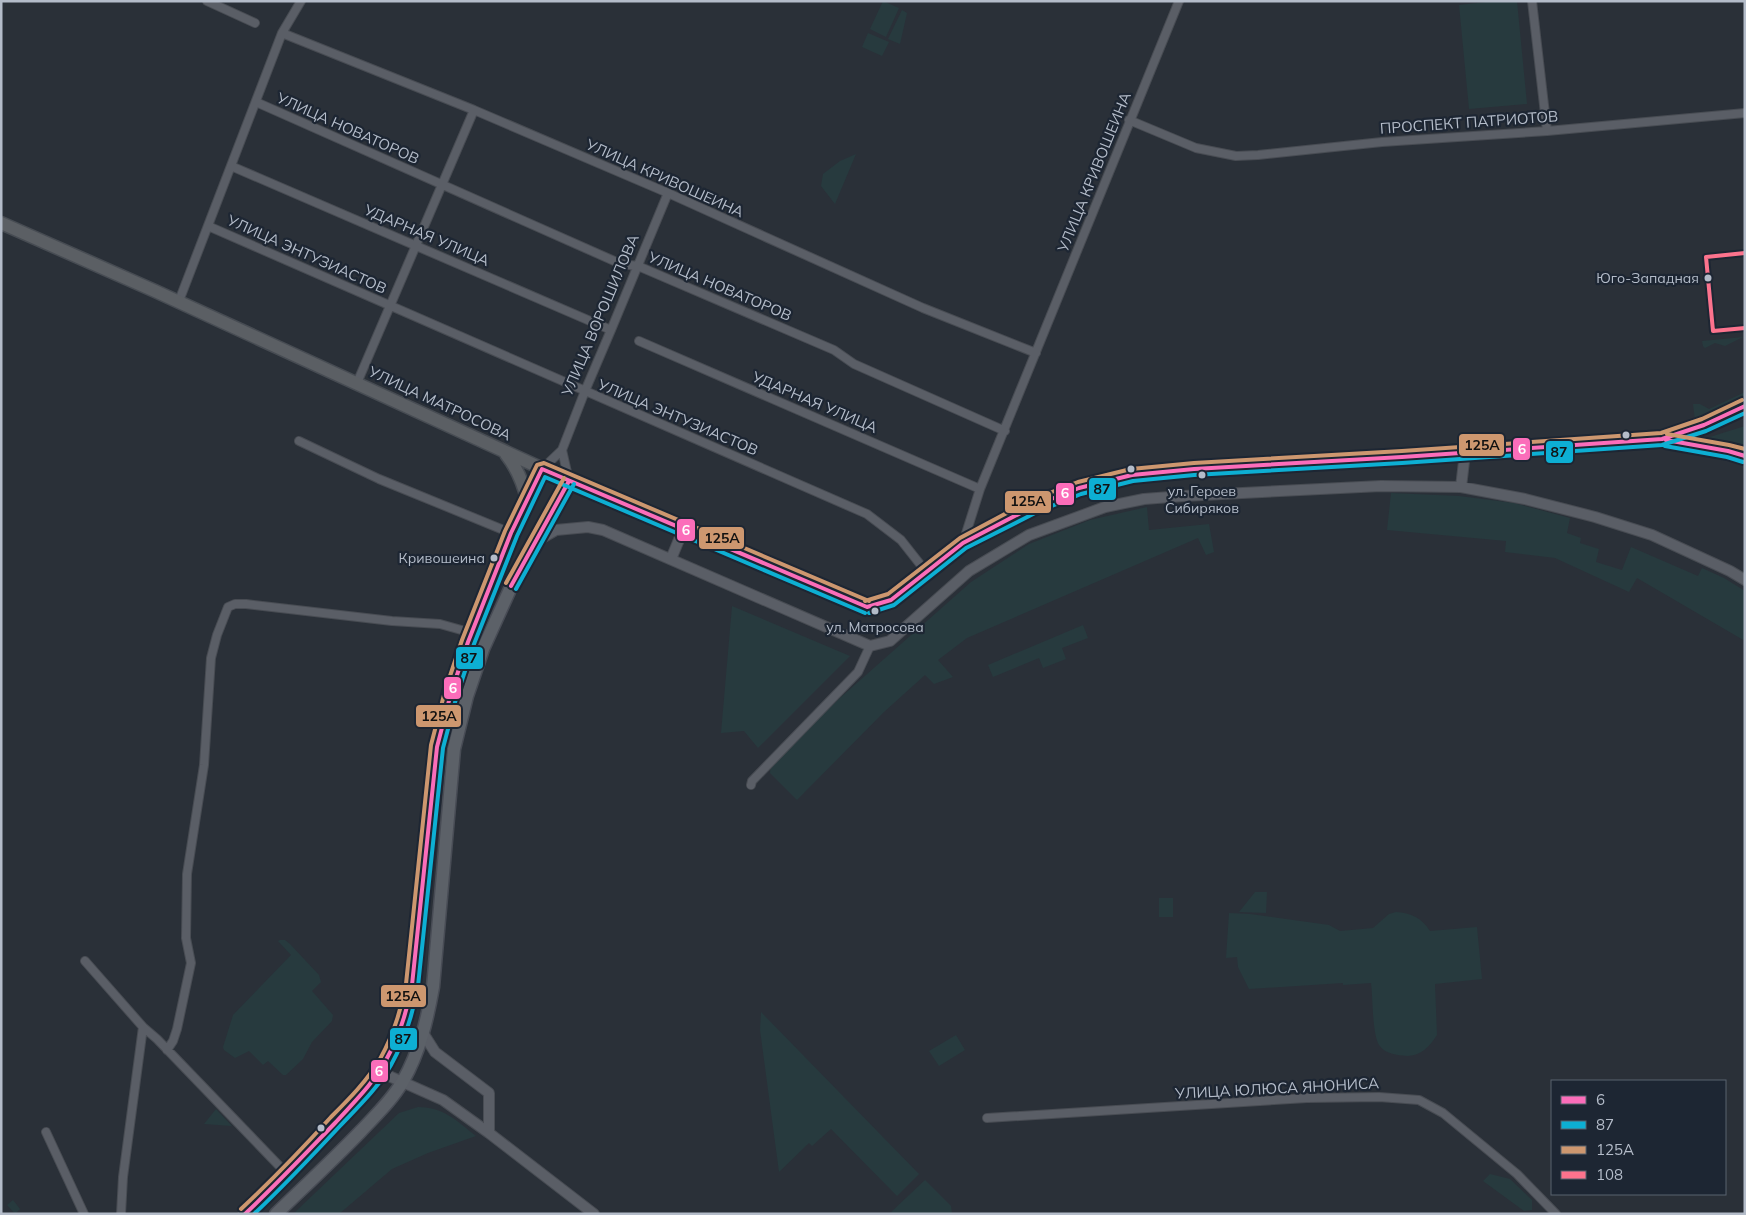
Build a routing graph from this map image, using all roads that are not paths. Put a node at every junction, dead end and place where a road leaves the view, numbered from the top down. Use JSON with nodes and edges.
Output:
{"nodes":[{"id":1,"x":207,"y":1,"type":"edge"},
{"id":2,"x":1179,"y":1,"type":"edge"},
{"id":3,"x":1532,"y":1,"type":"edge"},
{"id":4,"x":300,"y":2,"type":"edge"},
{"id":5,"x":255,"y":23,"type":"dead end"},
{"id":6,"x":282,"y":32,"type":"junction"},
{"id":7,"x":256,"y":102,"type":"junction"},
{"id":8,"x":474,"y":110,"type":"junction"},
{"id":9,"x":1745,"y":113,"type":"edge"},
{"id":10,"x":1129,"y":120,"type":"junction"},
{"id":11,"x":1547,"y":131,"type":"junction"},
{"id":12,"x":231,"y":166,"type":"junction"},
{"id":13,"x":442,"y":185,"type":"junction"},
{"id":14,"x":668,"y":193,"type":"junction"},
{"id":15,"x":1,"y":223,"type":"edge"},
{"id":16,"x":208,"y":226,"type":"junction"},
{"id":17,"x":416,"y":245,"type":"junction"},
{"id":18,"x":638,"y":266,"type":"junction"},
{"id":19,"x":179,"y":302,"type":"junction"},
{"id":20,"x":390,"y":306,"type":"junction"},
{"id":21,"x":612,"y":330,"type":"junction"},
{"id":22,"x":639,"y":341,"type":"dead end"},
{"id":23,"x":1036,"y":353,"type":"junction"},
{"id":24,"x":357,"y":383,"type":"junction"},
{"id":25,"x":585,"y":391,"type":"junction"},
{"id":26,"x":1745,"y":406,"type":"edge"},
{"id":27,"x":1004,"y":431,"type":"junction"},
{"id":28,"x":1662,"y":440,"type":"junction"},
{"id":29,"x":299,"y":441,"type":"dead end"},
{"id":30,"x":562,"y":450,"type":"junction"},
{"id":31,"x":504,"y":452,"type":"junction"},
{"id":32,"x":1465,"y":453,"type":"junction"},
{"id":33,"x":1745,"y":456,"type":"edge"},
{"id":34,"x":542,"y":468,"type":"junction"},
{"id":35,"x":569,"y":481,"type":"junction"},
{"id":36,"x":1462,"y":487,"type":"junction"},
{"id":37,"x":980,"y":489,"type":"junction"},
{"id":38,"x":527,"y":499,"type":"junction"},
{"id":39,"x":683,"y":530,"type":"junction"},
{"id":40,"x":511,"y":533,"type":"junction"},
{"id":41,"x":534,"y":542,"type":"junction"},
{"id":42,"x":963,"y":544,"type":"junction"},
{"id":43,"x":671,"y":559,"type":"junction"},
{"id":44,"x":927,"y":573,"type":"junction"},
{"id":45,"x":1745,"y":580,"type":"edge"},
{"id":46,"x":472,"y":633,"type":"junction"},
{"id":47,"x":870,"y":646,"type":"junction"},
{"id":48,"x":751,"y":785,"type":"dead end"},
{"id":49,"x":85,"y":961,"type":"dead end"},
{"id":50,"x":143,"y":1027,"type":"junction"},
{"id":51,"x":423,"y":1033,"type":"junction"},
{"id":52,"x":167,"y":1050,"type":"junction"},
{"id":53,"x":380,"y":1072,"type":"junction"},
{"id":54,"x":402,"y":1081,"type":"junction"},
{"id":55,"x":987,"y":1118,"type":"dead end"},
{"id":56,"x":46,"y":1132,"type":"dead end"},
{"id":57,"x":489,"y":1133,"type":"junction"},
{"id":58,"x":287,"y":1174,"type":"junction"},
{"id":59,"x":84,"y":1214,"type":"edge"},
{"id":60,"x":121,"y":1214,"type":"edge"},
{"id":61,"x":245,"y":1214,"type":"edge"},
{"id":62,"x":276,"y":1214,"type":"edge"},
{"id":63,"x":594,"y":1214,"type":"edge"},
{"id":64,"x":1556,"y":1214,"type":"edge"}],
"edges":[{"from":1,"to":5,"type":"street"},
{"from":2,"to":10,"type":"street","name":"УЛИЦА КРИВОШЕИНА"},
{"from":3,"to":11,"type":"street"},
{"from":4,"to":6,"type":"street"},
{"from":6,"to":7,"type":"street"},
{"from":6,"to":8,"type":"street","name":"УЛИЦА КРИВОШЕИНА"},
{"from":7,"to":12,"type":"street"},
{"from":7,"to":13,"type":"street","name":"УЛИЦА НОВАТОРОВ"},
{"from":8,"to":13,"type":"street"},
{"from":8,"to":14,"type":"street","name":"УЛИЦА КРИВОШЕИНА"},
{"from":9,"to":11,"type":"street","name":"ПРОСПЕКТ ПАТРИОТОВ"},
{"from":10,"to":11,"type":"street","name":"ПРОСПЕКТ ПАТРИОТОВ"},
{"from":10,"to":23,"type":"street","name":"УЛИЦА КРИВОШЕИНА"},
{"from":12,"to":16,"type":"street"},
{"from":12,"to":17,"type":"street","name":"УДАРНАЯ УЛИЦА"},
{"from":13,"to":17,"type":"street"},
{"from":13,"to":18,"type":"street","name":"УЛИЦА НОВАТОРОВ"},
{"from":14,"to":18,"type":"street","name":"УЛИЦА ВОРОШИЛОВА"},
{"from":14,"to":23,"type":"street","name":"УЛИЦА КРИВОШЕИНА"},
{"from":15,"to":19,"type":"highway","name":"УЛИЦА МАТРОСОВА"},
{"from":16,"to":19,"type":"street"},
{"from":16,"to":20,"type":"street","name":"УЛИЦА ЭНТУЗИАСТОВ"},
{"from":17,"to":20,"type":"street"},
{"from":17,"to":21,"type":"street","name":"УДАРНАЯ УЛИЦА"},
{"from":18,"to":21,"type":"street","name":"УЛИЦА ВОРОШИЛОВА"},
{"from":18,"to":27,"type":"street","name":"УЛИЦА НОВАТОРОВ"},
{"from":19,"to":24,"type":"highway","name":"УЛИЦА МАТРОСОВА"},
{"from":20,"to":24,"type":"street"},
{"from":20,"to":25,"type":"street","name":"УЛИЦА ЭНТУЗИАСТОВ"},
{"from":21,"to":25,"type":"street","name":"УЛИЦА ВОРОШИЛОВА"},
{"from":22,"to":37,"type":"street","name":"УДАРНАЯ УЛИЦА"},
{"from":23,"to":27,"type":"street","name":"УЛИЦА КРИВОШЕИНА"},
{"from":24,"to":31,"type":"highway","name":"УЛИЦА МАТРОСОВА"},
{"from":25,"to":30,"type":"street","name":"УЛИЦА ВОРОШИЛОВА"},
{"from":25,"to":44,"type":"street","name":"УЛИЦА ЭНТУЗИАСТОВ"},
{"from":26,"to":28,"type":"highway"},
{"from":27,"to":37,"type":"street","name":"УЛИЦА КРИВОШЕИНА"},
{"from":28,"to":32,"type":"highway"},
{"from":28,"to":33,"type":"highway"},
{"from":29,"to":40,"type":"street"},
{"from":30,"to":34,"type":"street","name":"УЛИЦА ВОРОШИЛОВА"},
{"from":30,"to":35,"type":"street"},
{"from":31,"to":34,"type":"highway","name":"УЛИЦА МАТРОСОВА"},
{"from":31,"to":38,"type":"highway"},
{"from":32,"to":36,"type":"street"},
{"from":32,"to":42,"type":"highway"},
{"from":34,"to":35,"type":"highway","name":"УЛИЦА МАТРОСОВА"},
{"from":34,"to":38,"type":"main road","name":"УЛИЦА ВОРОШИЛОВА"},
{"from":35,"to":39,"type":"highway","name":"УЛИЦА МАТРОСОВА"},
{"from":35,"to":41,"type":"main road"},
{"from":36,"to":45,"type":"street"},
{"from":36,"to":47,"type":"street"},
{"from":37,"to":42,"type":"street","name":"УЛИЦА КРИВОШЕИНА"},
{"from":38,"to":40,"type":"main road","name":"УЛИЦА ВОРОШИЛОВА"},
{"from":39,"to":43,"type":"street"},
{"from":39,"to":44,"type":"highway","name":"УЛИЦА МАТРОСОВА"},
{"from":40,"to":46,"type":"main road","name":"УЛИЦА ВОРОШИЛОВА"},
{"from":41,"to":43,"type":"street"},
{"from":41,"to":51,"type":"main road"},
{"from":42,"to":44,"type":"highway"},
{"from":43,"to":47,"type":"street"},
{"from":46,"to":52,"type":"street"},
{"from":46,"to":53,"type":"main road","name":"УЛИЦА ВОРОШИЛОВА"},
{"from":47,"to":48,"type":"street"},
{"from":49,"to":50,"type":"street"},
{"from":50,"to":52,"type":"street"},
{"from":50,"to":60,"type":"street"},
{"from":51,"to":54,"type":"main road"},
{"from":51,"to":57,"type":"street"},
{"from":52,"to":58,"type":"street"},
{"from":53,"to":54,"type":"street"},
{"from":53,"to":58,"type":"main road","name":"УЛИЦА ВОРОШИЛОВА"},
{"from":54,"to":57,"type":"street"},
{"from":54,"to":62,"type":"main road"},
{"from":55,"to":64,"type":"street","name":"УЛИЦА ЮЛЮСА ЯНОНИСА"},
{"from":56,"to":59,"type":"street"},
{"from":57,"to":63,"type":"street"},
{"from":58,"to":61,"type":"main road","name":"УЛИЦА ВОРОШИЛОВА"}]}
